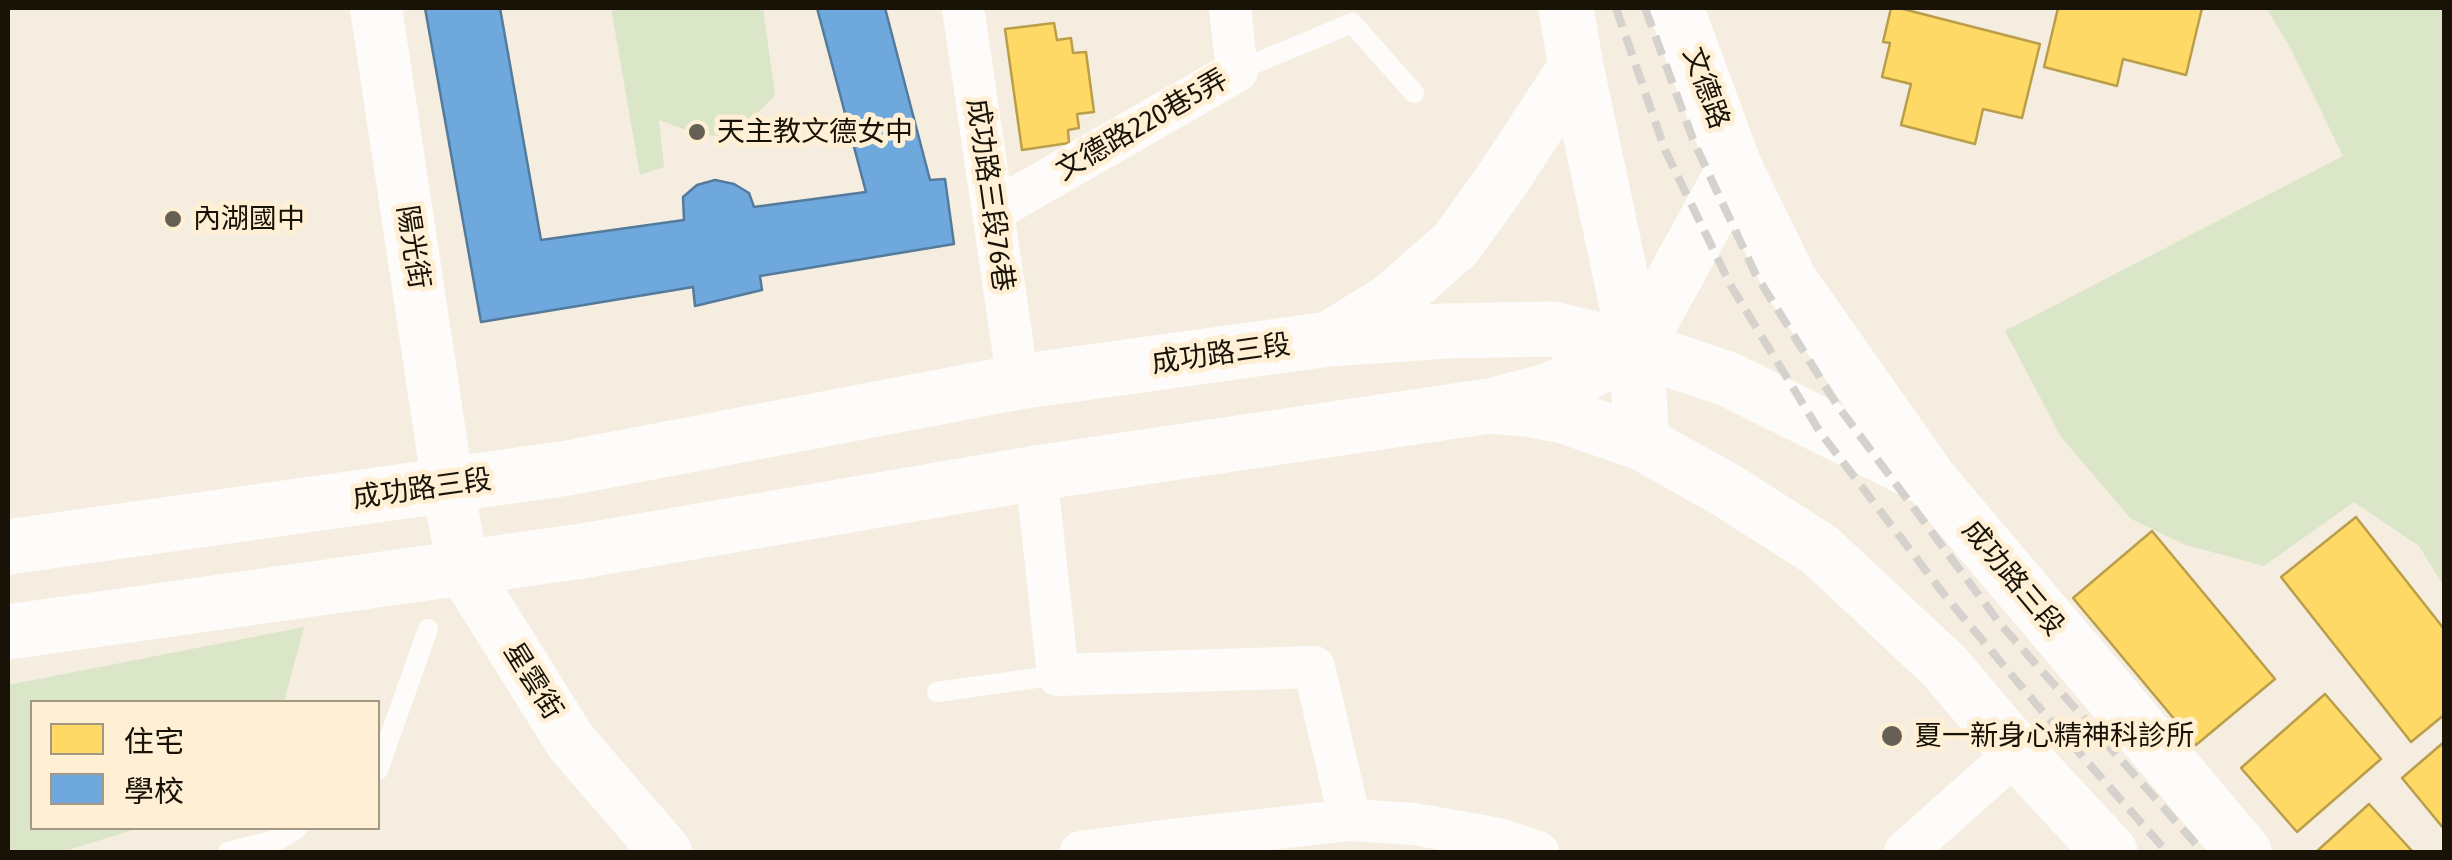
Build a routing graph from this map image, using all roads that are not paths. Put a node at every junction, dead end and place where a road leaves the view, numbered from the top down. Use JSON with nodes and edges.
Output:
{"nodes":[{"id":1,"x":376,"y":8,"type":"edge"},
{"id":2,"x":963,"y":8,"type":"edge"},
{"id":3,"x":1230,"y":8,"type":"edge"},
{"id":4,"x":1566,"y":8,"type":"edge"},
{"id":5,"x":1676,"y":8,"type":"edge"},
{"id":6,"x":1576,"y":67,"type":"junction"},
{"id":7,"x":1238,"y":71,"type":"junction"},
{"id":8,"x":1414,"y":93,"type":"dead end"},
{"id":9,"x":1736,"y":168,"type":"junction"},
{"id":10,"x":993,"y":211,"type":"junction"},
{"id":11,"x":1330,"y":339,"type":"junction"},
{"id":12,"x":1636,"y":348,"type":"junction"},
{"id":13,"x":1018,"y":382,"type":"junction"},
{"id":14,"x":1488,"y":406,"type":"junction"},
{"id":15,"x":1642,"y":443,"type":"junction"},
{"id":16,"x":1036,"y":474,"type":"junction"},
{"id":17,"x":1929,"y":479,"type":"junction"},
{"id":18,"x":448,"y":486,"type":"junction"},
{"id":19,"x":8,"y":547,"type":"edge"},
{"id":20,"x":463,"y":569,"type":"junction"},
{"id":21,"x":428,"y":629,"type":"dead end"},
{"id":22,"x":8,"y":632,"type":"edge"},
{"id":23,"x":1058,"y":675,"type":"junction"},
{"id":24,"x":938,"y":692,"type":"dead end"},
{"id":25,"x":2017,"y":752,"type":"junction"},
{"id":26,"x":380,"y":764,"type":"edge"},
{"id":27,"x":295,"y":830,"type":"edge"},
{"id":28,"x":1341,"y":831,"type":"edge"},
{"id":29,"x":228,"y":852,"type":"edge"},
{"id":30,"x":666,"y":852,"type":"edge"},
{"id":31,"x":1081,"y":852,"type":"edge"},
{"id":32,"x":1538,"y":852,"type":"edge"},
{"id":33,"x":1905,"y":852,"type":"edge"},
{"id":34,"x":2110,"y":852,"type":"edge"},
{"id":35,"x":2244,"y":852,"type":"edge"}],
"edges":[{"from":1,"to":18,"type":"street","name":"陽光街"},
{"from":2,"to":10,"type":"street","name":"成功路三段76巷"},
{"from":3,"to":7,"type":"street","name":"文德路220巷5弄"},
{"from":4,"to":6,"type":"main road"},
{"from":5,"to":9,"type":"main road","name":"文德路"},
{"from":6,"to":11,"type":"main road"},
{"from":6,"to":12,"type":"main road"},
{"from":7,"to":8,"type":"lane"},
{"from":7,"to":10,"type":"street","name":"文德路220巷5弄"},
{"from":9,"to":12,"type":"main road"},
{"from":9,"to":17,"type":"main road","name":"文德路"},
{"from":10,"to":13,"type":"street","name":"成功路三段76巷"},
{"from":11,"to":12,"type":"main road","name":"成功路三段"},
{"from":11,"to":13,"type":"main road","name":"成功路三段"},
{"from":12,"to":14,"type":"main road"},
{"from":12,"to":15,"type":"main road"},
{"from":12,"to":17,"type":"main road","name":"成功路三段"},
{"from":13,"to":18,"type":"main road","name":"成功路三段"},
{"from":14,"to":15,"type":"main road"},
{"from":14,"to":16,"type":"main road"},
{"from":15,"to":25,"type":"main road"},
{"from":16,"to":20,"type":"main road"},
{"from":16,"to":23,"type":"street"},
{"from":17,"to":35,"type":"main road","name":"成功路三段"},
{"from":18,"to":19,"type":"main road","name":"成功路三段"},
{"from":18,"to":20,"type":"street","name":"星雲街"},
{"from":20,"to":22,"type":"main road"},
{"from":20,"to":30,"type":"street","name":"星雲街"},
{"from":21,"to":26,"type":"lane"},
{"from":23,"to":24,"type":"lane"},
{"from":23,"to":28,"type":"street"},
{"from":25,"to":33,"type":"street"},
{"from":25,"to":34,"type":"main road"},
{"from":27,"to":29,"type":"lane"},
{"from":28,"to":31,"type":"street"},
{"from":28,"to":32,"type":"street"}]}
